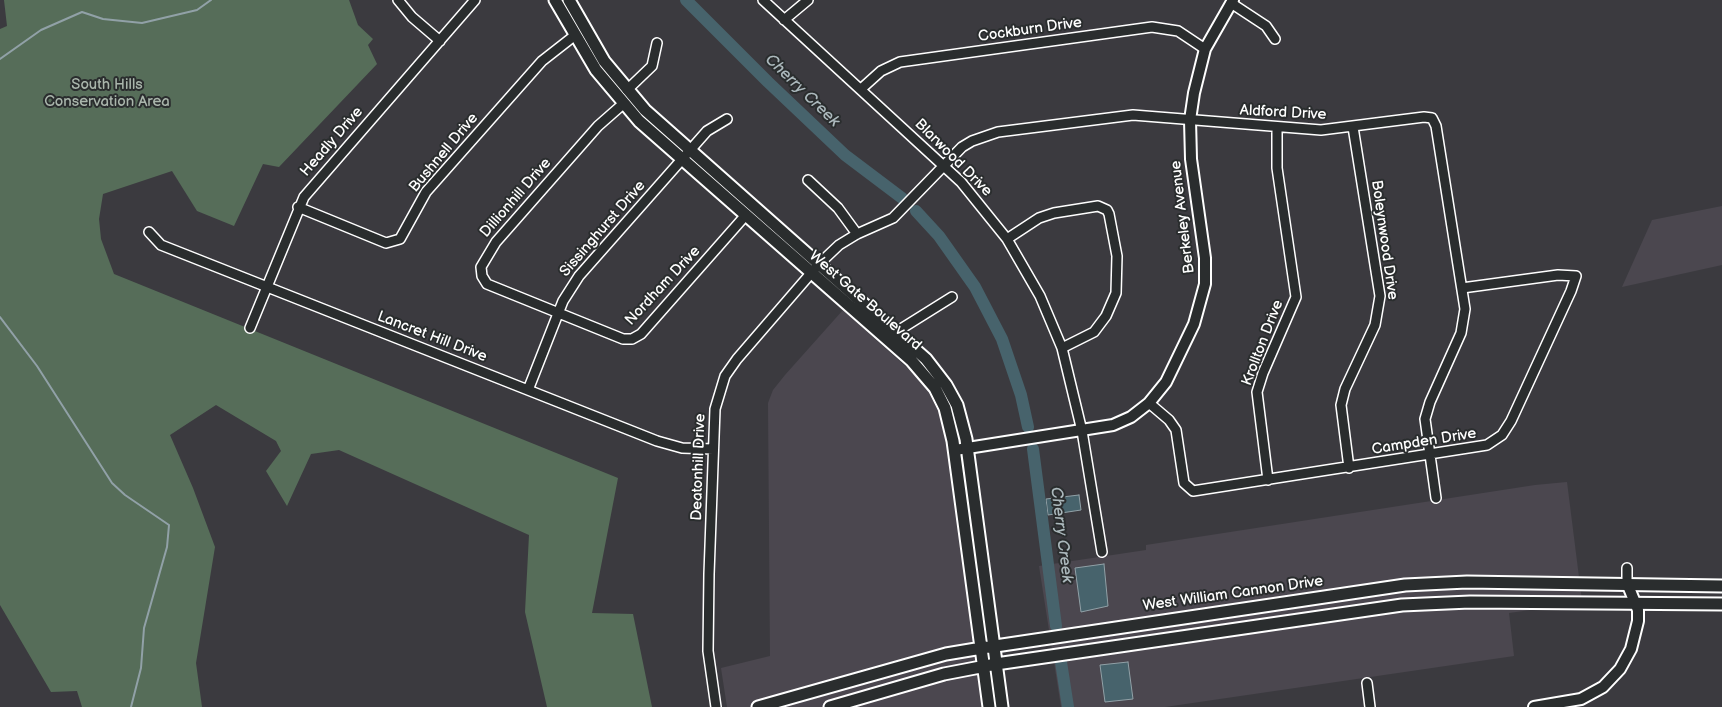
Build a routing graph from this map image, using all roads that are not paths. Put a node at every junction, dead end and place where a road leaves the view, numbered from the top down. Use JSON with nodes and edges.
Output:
{"nodes":[{"id":1,"x":398,"y":0,"type":"edge"},
{"id":2,"x":475,"y":0,"type":"edge"},
{"id":3,"x":555,"y":0,"type":"edge"},
{"id":4,"x":569,"y":0,"type":"edge"},
{"id":5,"x":763,"y":0,"type":"edge"},
{"id":6,"x":808,"y":0,"type":"edge"},
{"id":7,"x":1232,"y":2,"type":"edge"},
{"id":8,"x":784,"y":20,"type":"junction"},
{"id":9,"x":574,"y":36,"type":"junction"},
{"id":10,"x":1275,"y":39,"type":"dead end"},
{"id":11,"x":440,"y":41,"type":"junction"},
{"id":12,"x":657,"y":43,"type":"dead end"},
{"id":13,"x":1205,"y":49,"type":"junction"},
{"id":14,"x":861,"y":89,"type":"junction"},
{"id":15,"x":627,"y":90,"type":"junction"},
{"id":16,"x":623,"y":104,"type":"junction"},
{"id":17,"x":726,"y":119,"type":"dead end"},
{"id":18,"x":1190,"y":120,"type":"junction"},
{"id":19,"x":1353,"y":127,"type":"junction"},
{"id":20,"x":1277,"y":128,"type":"junction"},
{"id":21,"x":690,"y":150,"type":"junction"},
{"id":22,"x":681,"y":160,"type":"junction"},
{"id":23,"x":944,"y":166,"type":"junction"},
{"id":24,"x":808,"y":180,"type":"dead end"},
{"id":25,"x":298,"y":207,"type":"junction"},
{"id":26,"x":745,"y":216,"type":"junction"},
{"id":27,"x":149,"y":232,"type":"dead end"},
{"id":28,"x":857,"y":234,"type":"junction"},
{"id":29,"x":1007,"y":239,"type":"junction"},
{"id":30,"x":819,"y":264,"type":"junction"},
{"id":31,"x":811,"y":274,"type":"junction"},
{"id":32,"x":266,"y":287,"type":"junction"},
{"id":33,"x":1462,"y":288,"type":"junction"},
{"id":34,"x":952,"y":297,"type":"dead end"},
{"id":35,"x":558,"y":312,"type":"junction"},
{"id":36,"x":250,"y":328,"type":"dead end"},
{"id":37,"x":896,"y":332,"type":"junction"},
{"id":38,"x":1062,"y":348,"type":"junction"},
{"id":39,"x":528,"y":390,"type":"junction"},
{"id":40,"x":1149,"y":403,"type":"junction"},
{"id":41,"x":1082,"y":431,"type":"junction"},
{"id":42,"x":967,"y":448,"type":"junction"},
{"id":43,"x":713,"y":450,"type":"junction"},
{"id":44,"x":955,"y":450,"type":"junction"},
{"id":45,"x":1430,"y":455,"type":"junction"},
{"id":46,"x":1349,"y":468,"type":"junction"},
{"id":47,"x":1268,"y":480,"type":"junction"},
{"id":48,"x":1436,"y":498,"type":"dead end"},
{"id":49,"x":978,"y":526,"type":"junction"},
{"id":50,"x":964,"y":529,"type":"junction"},
{"id":51,"x":1102,"y":552,"type":"dead end"},
{"id":52,"x":1627,"y":568,"type":"dead end"},
{"id":53,"x":1627,"y":583,"type":"junction"},
{"id":54,"x":1722,"y":586,"type":"edge"},
{"id":55,"x":1308,"y":599,"type":"junction"},
{"id":56,"x":1635,"y":603,"type":"junction"},
{"id":57,"x":1722,"y":604,"type":"edge"},
{"id":58,"x":1311,"y":618,"type":"junction"},
{"id":59,"x":988,"y":647,"type":"junction"},
{"id":60,"x":990,"y":665,"type":"junction"},
{"id":61,"x":866,"y":677,"type":"junction"},
{"id":62,"x":1367,"y":683,"type":"dead end"},
{"id":63,"x":874,"y":695,"type":"junction"},
{"id":64,"x":1551,"y":706,"type":"edge"},
{"id":65,"x":716,"y":707,"type":"edge"},
{"id":66,"x":758,"y":707,"type":"edge"},
{"id":67,"x":830,"y":707,"type":"edge"},
{"id":68,"x":989,"y":707,"type":"edge"},
{"id":69,"x":1002,"y":707,"type":"edge"},
{"id":70,"x":1370,"y":707,"type":"edge"},
{"id":71,"x":1534,"y":707,"type":"edge"}],
"edges":[{"from":1,"to":11,"type":"street"},
{"from":2,"to":11,"type":"street","name":"Headly Drive"},
{"from":3,"to":9,"type":"main road","name":"West Gate Boulevard"},
{"from":4,"to":15,"type":"main road","name":"West Gate Boulevard"},
{"from":5,"to":8,"type":"street","name":"Blarwood Drive"},
{"from":6,"to":8,"type":"street"},
{"from":7,"to":10,"type":"street"},
{"from":7,"to":13,"type":"street","name":"Berkeley Avenue"},
{"from":8,"to":14,"type":"street","name":"Blarwood Drive"},
{"from":9,"to":16,"type":"main road","name":"West Gate Boulevard"},
{"from":9,"to":25,"type":"street","name":"Bushnell Drive"},
{"from":11,"to":25,"type":"street","name":"Headly Drive"},
{"from":12,"to":15,"type":"street"},
{"from":13,"to":14,"type":"street","name":"Cockburn Drive"},
{"from":13,"to":18,"type":"street","name":"Berkeley Avenue"},
{"from":14,"to":23,"type":"street","name":"Blarwood Drive"},
{"from":15,"to":21,"type":"main road","name":"West Gate Boulevard"},
{"from":16,"to":22,"type":"main road","name":"West Gate Boulevard"},
{"from":16,"to":35,"type":"street","name":"Dillionhill Drive"},
{"from":17,"to":21,"type":"street","name":"Sissinghurst Drive"},
{"from":18,"to":20,"type":"street","name":"Aldford Drive"},
{"from":18,"to":23,"type":"street","name":"Aldford Drive"},
{"from":18,"to":40,"type":"street","name":"Berkeley Avenue"},
{"from":19,"to":20,"type":"street","name":"Aldford Drive"},
{"from":19,"to":33,"type":"street","name":"Aldford Drive"},
{"from":19,"to":46,"type":"street","name":"Boleynwood Drive"},
{"from":20,"to":47,"type":"street","name":"Krollton Drive"},
{"from":21,"to":22,"type":"street","name":"Sissinghurst Drive"},
{"from":21,"to":30,"type":"main road","name":"West Gate Boulevard"},
{"from":22,"to":26,"type":"main road","name":"West Gate Boulevard"},
{"from":22,"to":35,"type":"street","name":"Sissinghurst Drive"},
{"from":23,"to":28,"type":"street","name":"Aldford Drive"},
{"from":23,"to":29,"type":"street","name":"Blarwood Drive"},
{"from":24,"to":28,"type":"street"},
{"from":25,"to":32,"type":"street","name":"Headly Drive"},
{"from":26,"to":31,"type":"main road","name":"West Gate Boulevard"},
{"from":26,"to":35,"type":"street","name":"Nordham Drive"},
{"from":27,"to":32,"type":"street","name":"Lancret Hill Drive"},
{"from":28,"to":30,"type":"street","name":"Aldford Drive"},
{"from":29,"to":38,"type":"street","name":"Blarwood Drive"},
{"from":29,"to":38,"type":"street"},
{"from":30,"to":31,"type":"street","name":"Deatonhill Drive"},
{"from":30,"to":37,"type":"main road","name":"West Gate Boulevard"},
{"from":31,"to":43,"type":"street","name":"Deatonhill Drive"},
{"from":31,"to":44,"type":"main road","name":"West Gate Boulevard"},
{"from":32,"to":36,"type":"street","name":"Headly Drive"},
{"from":32,"to":39,"type":"street","name":"Lancret Hill Drive"},
{"from":33,"to":45,"type":"street","name":"Aldford Drive"},
{"from":33,"to":45,"type":"street","name":"Campden Drive"},
{"from":34,"to":37,"type":"street"},
{"from":35,"to":39,"type":"street","name":"Sissinghurst Drive"},
{"from":37,"to":42,"type":"main road","name":"West Gate Boulevard"},
{"from":38,"to":41,"type":"street","name":"Blarwood Drive"},
{"from":39,"to":43,"type":"street","name":"Lancret Hill Drive"},
{"from":40,"to":41,"type":"street","name":"Berkeley Avenue"},
{"from":40,"to":47,"type":"street","name":"Campden Drive"},
{"from":41,"to":42,"type":"street","name":"Berkeley Avenue"},
{"from":41,"to":51,"type":"street","name":"Blarwood Drive"},
{"from":42,"to":44,"type":"street","name":"Berkeley Avenue"},
{"from":42,"to":49,"type":"main road","name":"West Gate Boulevard"},
{"from":43,"to":65,"type":"street","name":"Deatonhill Drive"},
{"from":44,"to":50,"type":"main road","name":"West Gate Boulevard"},
{"from":45,"to":46,"type":"street","name":"Campden Drive"},
{"from":45,"to":48,"type":"street","name":"Aldford Drive"},
{"from":46,"to":47,"type":"street","name":"Campden Drive"},
{"from":49,"to":50,"type":"main road"},
{"from":49,"to":59,"type":"main road","name":"West Gate Boulevard"},
{"from":50,"to":59,"type":"main road","name":"West Gate Boulevard"},
{"from":52,"to":53,"type":"street"},
{"from":53,"to":54,"type":"main road","name":"West William Cannon Drive"},
{"from":53,"to":55,"type":"main road","name":"West William Cannon Drive"},
{"from":53,"to":56,"type":"street"},
{"from":55,"to":58,"type":"main road"},
{"from":55,"to":59,"type":"main road","name":"West William Cannon Drive"},
{"from":56,"to":57,"type":"main road"},
{"from":56,"to":58,"type":"main road"},
{"from":56,"to":64,"type":"street"},
{"from":58,"to":60,"type":"main road"},
{"from":59,"to":60,"type":"main road","name":"West Gate Boulevard"},
{"from":59,"to":61,"type":"main road","name":"West William Cannon Drive"},
{"from":60,"to":63,"type":"main road"},
{"from":60,"to":68,"type":"main road","name":"West Gate Boulevard"},
{"from":60,"to":69,"type":"main road","name":"West Gate Boulevard"},
{"from":61,"to":63,"type":"main road"},
{"from":61,"to":66,"type":"main road","name":"West William Cannon Drive"},
{"from":62,"to":70,"type":"street"},
{"from":63,"to":67,"type":"main road"},
{"from":64,"to":71,"type":"street"}]}
